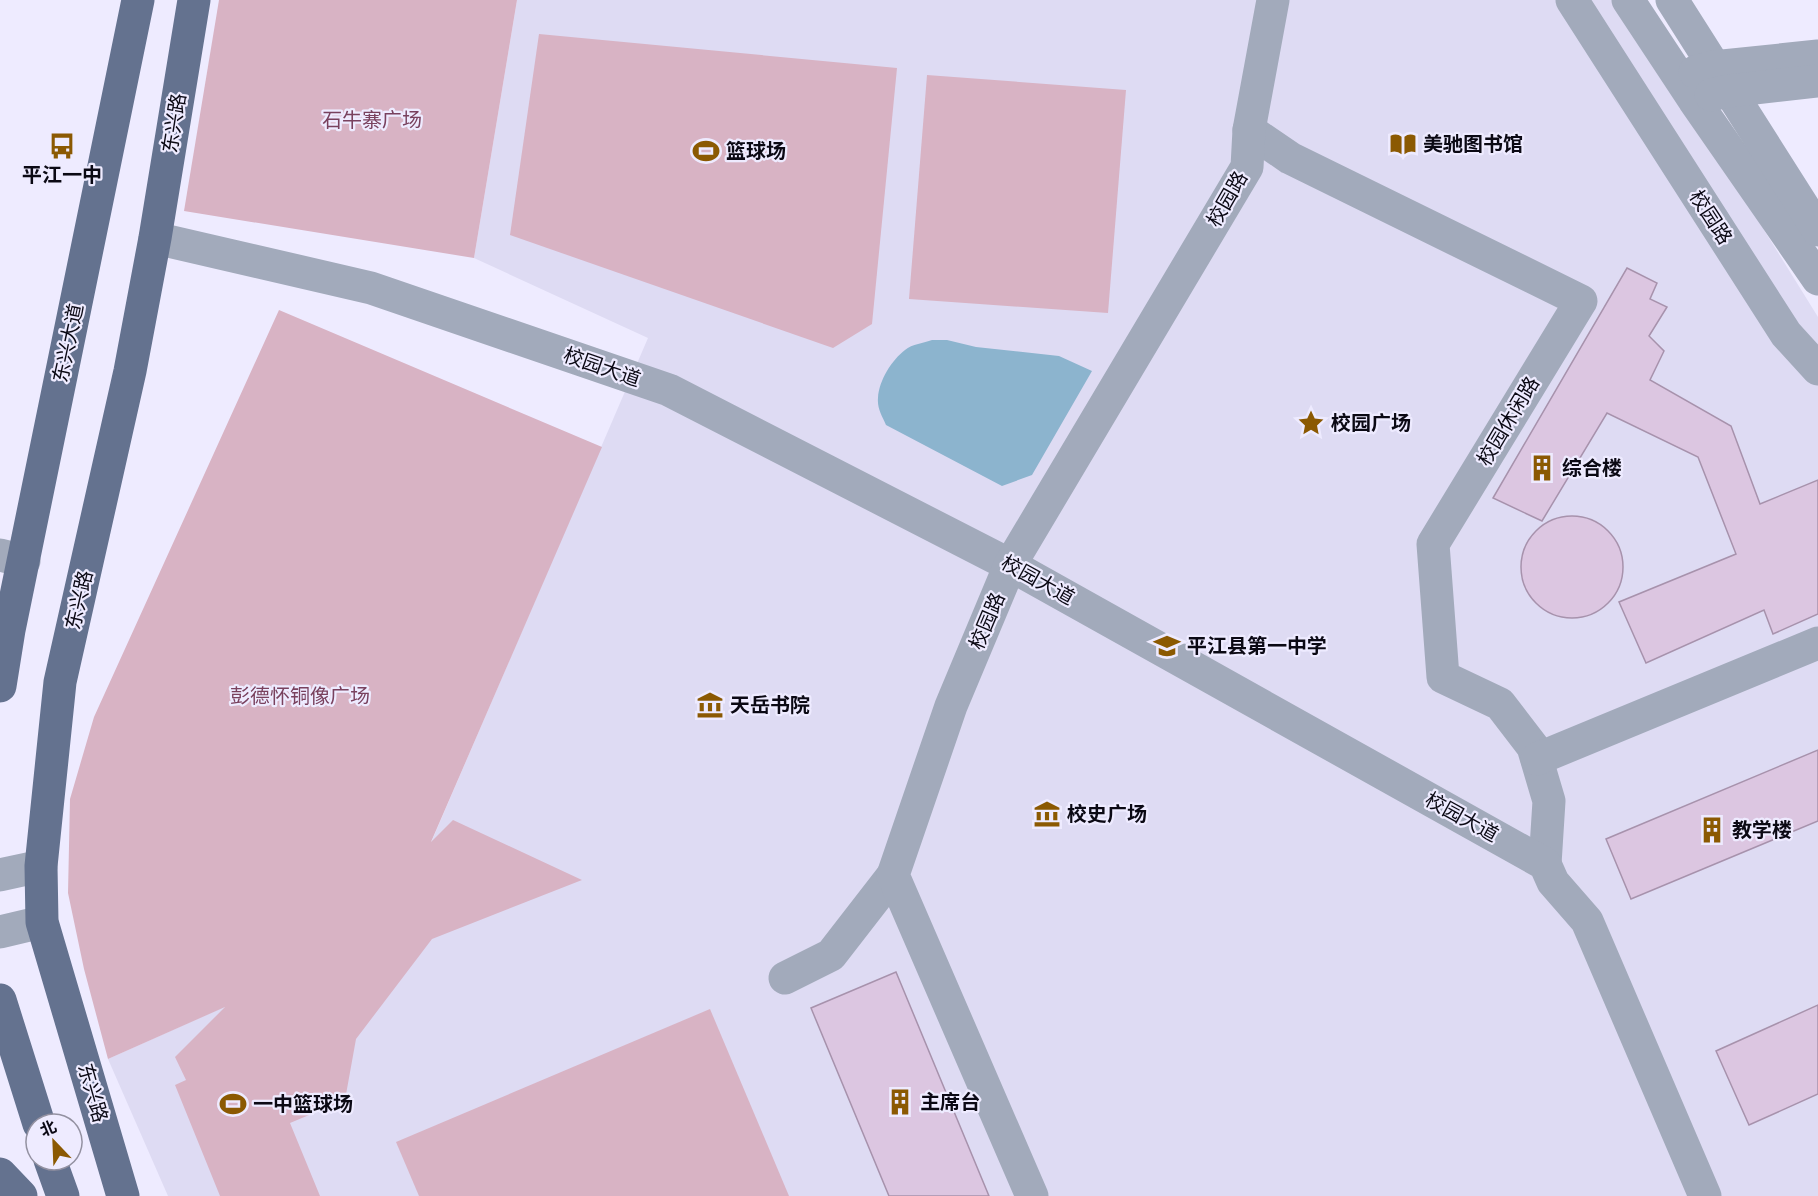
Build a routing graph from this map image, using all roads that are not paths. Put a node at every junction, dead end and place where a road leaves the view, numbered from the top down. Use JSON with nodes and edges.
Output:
{"nodes":[{"id":1,"x":138,"y":0,"type":"edge"},
{"id":2,"x":194,"y":0,"type":"edge"},
{"id":3,"x":1274,"y":0,"type":"edge"},
{"id":4,"x":1572,"y":0,"type":"edge"},
{"id":5,"x":1628,"y":0,"type":"edge"},
{"id":6,"x":1672,"y":0,"type":"edge"},
{"id":7,"x":1818,"y":56,"type":"edge"},
{"id":8,"x":1721,"y":79,"type":"junction"},
{"id":9,"x":1818,"y":81,"type":"edge"},
{"id":10,"x":1687,"y":88,"type":"junction"},
{"id":11,"x":1249,"y":130,"type":"junction"},
{"id":12,"x":1818,"y":230,"type":"edge"},
{"id":13,"x":155,"y":238,"type":"junction"},
{"id":14,"x":1818,"y":279,"type":"edge"},
{"id":15,"x":1818,"y":369,"type":"edge"},
{"id":16,"x":12,"y":558,"type":"edge"},
{"id":17,"x":1010,"y":565,"type":"junction"},
{"id":18,"x":5,"y":638,"type":"edge"},
{"id":19,"x":1818,"y":643,"type":"edge"},
{"id":20,"x":0,"y":686,"type":"edge"},
{"id":21,"x":1537,"y":759,"type":"junction"},
{"id":22,"x":1545,"y":864,"type":"junction"},
{"id":23,"x":41,"y":866,"type":"junction"},
{"id":24,"x":0,"y":875,"type":"edge"},
{"id":25,"x":893,"y":875,"type":"junction"},
{"id":26,"x":42,"y":922,"type":"junction"},
{"id":27,"x":0,"y":932,"type":"edge"},
{"id":28,"x":785,"y":978,"type":"dead end"},
{"id":29,"x":0,"y":1000,"type":"edge"},
{"id":30,"x":35,"y":1112,"type":"edge"},
{"id":31,"x":54,"y":1172,"type":"edge"},
{"id":32,"x":0,"y":1174,"type":"edge"},
{"id":33,"x":21,"y":1196,"type":"edge"},
{"id":34,"x":63,"y":1196,"type":"edge"},
{"id":35,"x":123,"y":1196,"type":"edge"},
{"id":36,"x":1032,"y":1196,"type":"edge"},
{"id":37,"x":1705,"y":1196,"type":"edge"}],
"edges":[{"from":1,"to":16,"type":"main road","name":"东兴大道"},
{"from":2,"to":13,"type":"main road","name":"东兴路"},
{"from":3,"to":11,"type":"street","name":"校园路"},
{"from":4,"to":15,"type":"street","name":"校园路"},
{"from":5,"to":10,"type":"street"},
{"from":6,"to":8,"type":"street"},
{"from":7,"to":8,"type":"street"},
{"from":8,"to":9,"type":"street"},
{"from":8,"to":10,"type":"street"},
{"from":8,"to":12,"type":"street"},
{"from":10,"to":14,"type":"street"},
{"from":11,"to":17,"type":"street","name":"校园路"},
{"from":11,"to":21,"type":"street","name":"校园休闲路"},
{"from":13,"to":17,"type":"street","name":"校园大道"},
{"from":13,"to":23,"type":"main road","name":"东兴路"},
{"from":16,"to":18,"type":"main road","name":"东兴大道"},
{"from":17,"to":22,"type":"street","name":"校园大道"},
{"from":17,"to":25,"type":"street","name":"校园路"},
{"from":18,"to":20,"type":"main road","name":"东兴大道"},
{"from":19,"to":21,"type":"street"},
{"from":21,"to":22,"type":"street","name":"校园休闲路"},
{"from":22,"to":37,"type":"street"},
{"from":23,"to":24,"type":"street"},
{"from":23,"to":26,"type":"main road","name":"东兴路"},
{"from":25,"to":28,"type":"street","name":"校园路"},
{"from":25,"to":36,"type":"street"},
{"from":26,"to":27,"type":"street"},
{"from":26,"to":35,"type":"main road","name":"东兴路"},
{"from":29,"to":30,"type":"main road"},
{"from":31,"to":34,"type":"main road"},
{"from":32,"to":33,"type":"main road"}]}
